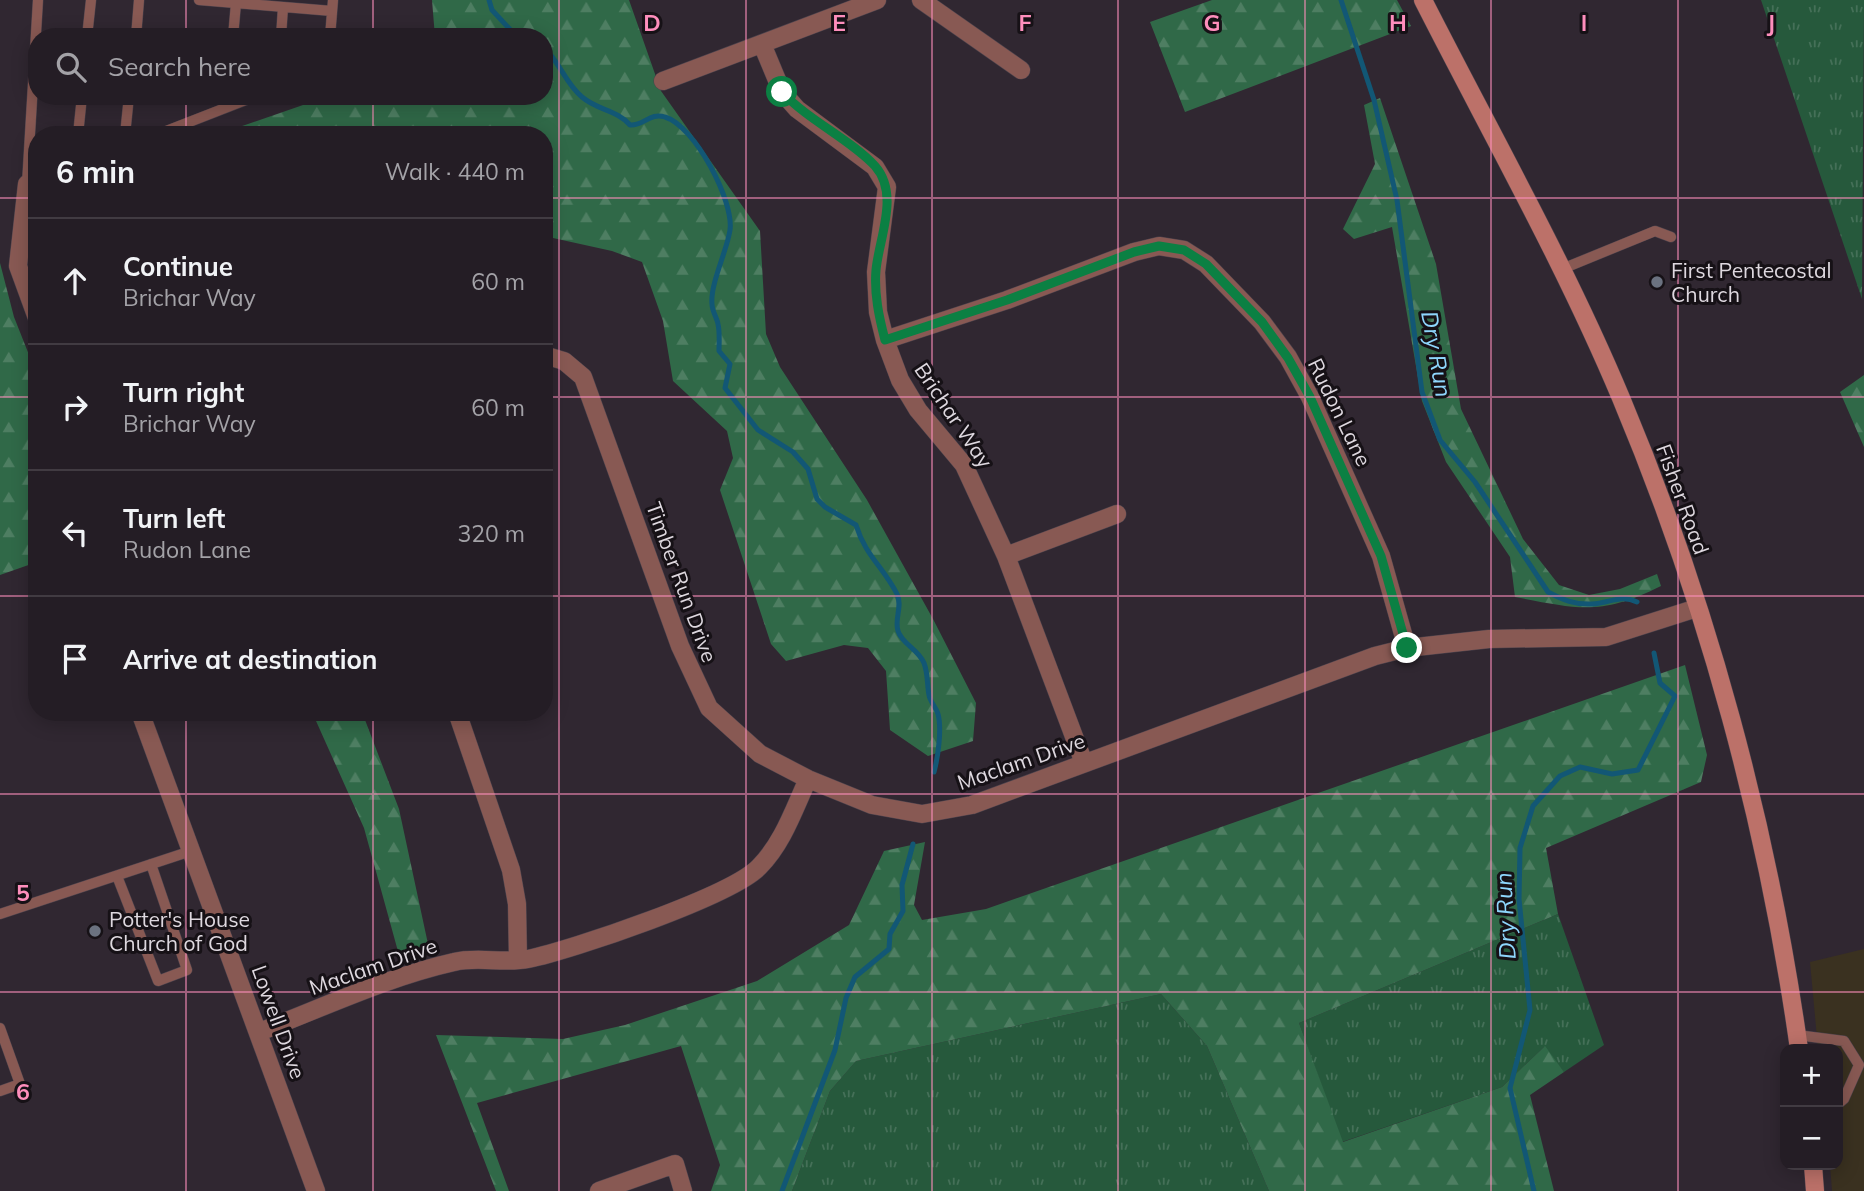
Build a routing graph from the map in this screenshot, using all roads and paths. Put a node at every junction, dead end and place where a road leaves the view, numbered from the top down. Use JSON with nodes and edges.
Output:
{"nodes":[{"id":1,"x":38,"y":0,"type":"edge"},
{"id":2,"x":91,"y":0,"type":"edge"},
{"id":3,"x":139,"y":0,"type":"edge"},
{"id":4,"x":199,"y":0,"type":"edge"},
{"id":5,"x":877,"y":0,"type":"edge"},
{"id":6,"x":921,"y":0,"type":"edge"},
{"id":7,"x":1423,"y":0,"type":"edge"},
{"id":8,"x":236,"y":3,"type":"junction"},
{"id":9,"x":332,"y":6,"type":"edge"},
{"id":10,"x":284,"y":7,"type":"junction"},
{"id":11,"x":37,"y":28,"type":"edge"},
{"id":12,"x":88,"y":28,"type":"edge"},
{"id":13,"x":137,"y":28,"type":"edge"},
{"id":14,"x":234,"y":28,"type":"edge"},
{"id":15,"x":282,"y":28,"type":"edge"},
{"id":16,"x":331,"y":28,"type":"edge"},
{"id":17,"x":762,"y":44,"type":"junction"},
{"id":18,"x":1021,"y":70,"type":"dead end"},
{"id":19,"x":663,"y":81,"type":"dead end"},
{"id":20,"x":35,"y":105,"type":"edge"},
{"id":21,"x":81,"y":105,"type":"edge"},
{"id":22,"x":128,"y":105,"type":"edge"},
{"id":23,"x":226,"y":105,"type":"edge"},
{"id":24,"x":233,"y":105,"type":"edge"},
{"id":25,"x":225,"y":108,"type":"junction"},
{"id":26,"x":34,"y":126,"type":"edge"},
{"id":27,"x":79,"y":126,"type":"edge"},
{"id":28,"x":126,"y":126,"type":"edge"},
{"id":29,"x":179,"y":126,"type":"edge"},
{"id":30,"x":28,"y":206,"type":"edge"},
{"id":31,"x":1671,"y":237,"type":"dead end"},
{"id":32,"x":1562,"y":270,"type":"junction"},
{"id":33,"x":28,"y":293,"type":"edge"},
{"id":34,"x":885,"y":340,"type":"junction"},
{"id":35,"x":553,"y":358,"type":"edge"},
{"id":36,"x":1117,"y":514,"type":"dead end"},
{"id":37,"x":1006,"y":556,"type":"junction"},
{"id":38,"x":1698,"y":608,"type":"junction"},
{"id":39,"x":1407,"y":648,"type":"junction"},
{"id":40,"x":143,"y":721,"type":"edge"},
{"id":41,"x":460,"y":721,"type":"edge"},
{"id":42,"x":1084,"y":763,"type":"junction"},
{"id":43,"x":808,"y":779,"type":"junction"},
{"id":44,"x":191,"y":851,"type":"junction"},
{"id":45,"x":151,"y":864,"type":"junction"},
{"id":46,"x":117,"y":876,"type":"junction"},
{"id":47,"x":0,"y":914,"type":"edge"},
{"id":48,"x":518,"y":960,"type":"junction"},
{"id":49,"x":0,"y":1028,"type":"edge"},
{"id":50,"x":258,"y":1032,"type":"junction"},
{"id":51,"x":1798,"y":1042,"type":"edge"},
{"id":52,"x":1862,"y":1065,"type":"edge"},
{"id":53,"x":0,"y":1091,"type":"edge"},
{"id":54,"x":1843,"y":1100,"type":"edge"},
{"id":55,"x":1813,"y":1170,"type":"edge"},
{"id":56,"x":316,"y":1191,"type":"edge"},
{"id":57,"x":599,"y":1191,"type":"edge"},
{"id":58,"x":683,"y":1191,"type":"edge"},
{"id":59,"x":1815,"y":1191,"type":"edge"}],
"edges":[{"from":1,"to":11,"type":"lane"},
{"from":2,"to":12,"type":"lane"},
{"from":3,"to":13,"type":"lane"},
{"from":4,"to":8,"type":"lane"},
{"from":5,"to":17,"type":"street"},
{"from":6,"to":18,"type":"street"},
{"from":7,"to":32,"type":"main road","name":"Fisher Road"},
{"from":8,"to":10,"type":"lane"},
{"from":8,"to":14,"type":"lane"},
{"from":9,"to":10,"type":"lane"},
{"from":9,"to":16,"type":"lane"},
{"from":10,"to":15,"type":"lane"},
{"from":17,"to":19,"type":"street"},
{"from":17,"to":34,"type":"street","name":"Brichar Way"},
{"from":20,"to":26,"type":"lane"},
{"from":21,"to":27,"type":"lane"},
{"from":22,"to":28,"type":"lane"},
{"from":23,"to":25,"type":"lane"},
{"from":24,"to":25,"type":"lane"},
{"from":25,"to":29,"type":"lane"},
{"from":30,"to":33,"type":"street"},
{"from":31,"to":32,"type":"lane"},
{"from":32,"to":38,"type":"main road","name":"Fisher Road"},
{"from":34,"to":37,"type":"street","name":"Brichar Way"},
{"from":34,"to":39,"type":"street","name":"Rudon Lane"},
{"from":35,"to":43,"type":"street","name":"Timber Run Drive"},
{"from":36,"to":37,"type":"street"},
{"from":37,"to":42,"type":"street","name":"Brichar Way"},
{"from":38,"to":39,"type":"street","name":"Maclam Drive"},
{"from":38,"to":51,"type":"main road","name":"Fisher Road"},
{"from":39,"to":42,"type":"street","name":"Maclam Drive"},
{"from":40,"to":44,"type":"street","name":"Lowell Drive"},
{"from":41,"to":48,"type":"street"},
{"from":42,"to":43,"type":"street","name":"Maclam Drive"},
{"from":43,"to":48,"type":"street","name":"Maclam Drive"},
{"from":44,"to":45,"type":"lane"},
{"from":44,"to":50,"type":"street","name":"Lowell Drive"},
{"from":45,"to":46,"type":"lane"},
{"from":45,"to":46,"type":"lane"},
{"from":46,"to":47,"type":"lane"},
{"from":48,"to":50,"type":"street","name":"Maclam Drive"},
{"from":49,"to":53,"type":"lane"},
{"from":50,"to":56,"type":"street","name":"Lowell Drive"},
{"from":51,"to":52,"type":"lane"},
{"from":52,"to":54,"type":"lane"},
{"from":55,"to":59,"type":"main road"},
{"from":57,"to":58,"type":"street"}]}
